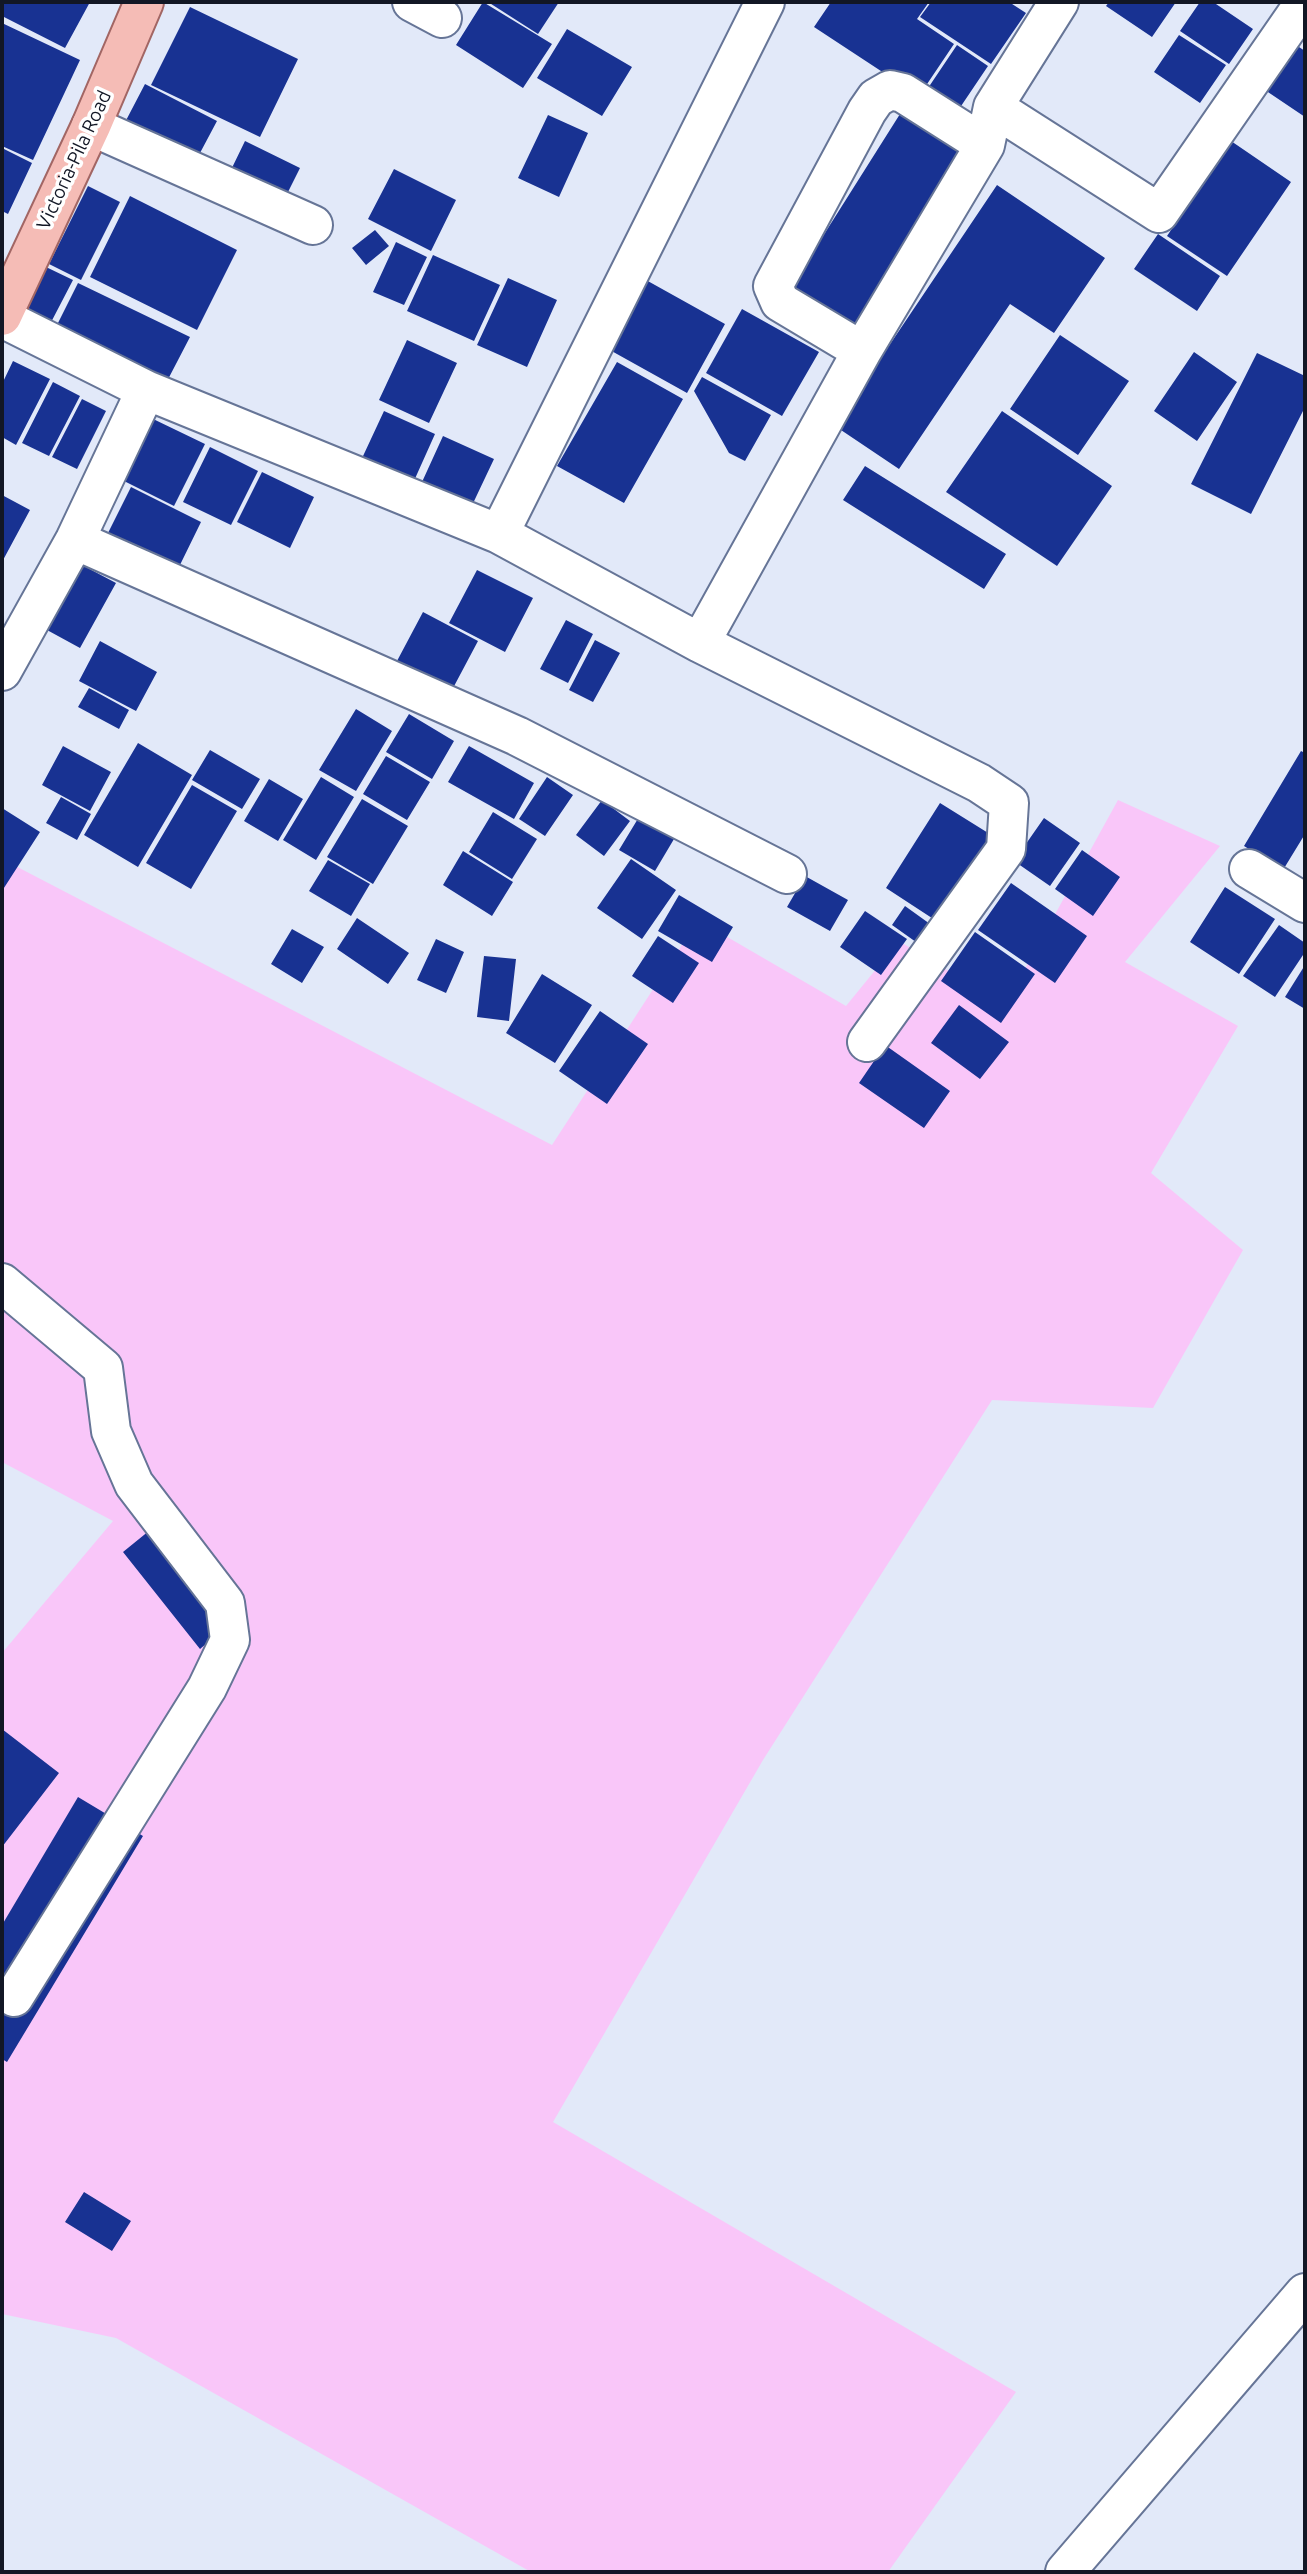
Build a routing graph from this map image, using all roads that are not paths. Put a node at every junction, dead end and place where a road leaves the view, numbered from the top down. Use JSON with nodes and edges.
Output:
{"nodes":[{"id":1,"x":144,"y":2,"type":"edge"},
{"id":2,"x":765,"y":2,"type":"edge"},
{"id":3,"x":1059,"y":2,"type":"edge"},
{"id":4,"x":1305,"y":2,"type":"edge"},
{"id":5,"x":993,"y":107,"type":"junction"},
{"id":6,"x":92,"y":126,"type":"junction"},
{"id":7,"x":985,"y":145,"type":"junction"},
{"id":8,"x":313,"y":225,"type":"dead end"},
{"id":9,"x":2,"y":317,"type":"edge"},
{"id":10,"x":862,"y":351,"type":"junction"},
{"id":11,"x":146,"y":390,"type":"junction"},
{"id":12,"x":499,"y":534,"type":"junction"},
{"id":13,"x":75,"y":540,"type":"junction"},
{"id":14,"x":700,"y":643,"type":"junction"},
{"id":15,"x":2,"y":671,"type":"edge"},
{"id":16,"x":1249,"y":869,"type":"dead end"},
{"id":17,"x":787,"y":874,"type":"dead end"},
{"id":18,"x":1305,"y":903,"type":"edge"},
{"id":19,"x":867,"y":1042,"type":"dead end"},
{"id":20,"x":2,"y":1283,"type":"edge"},
{"id":21,"x":14,"y":1997,"type":"dead end"},
{"id":22,"x":1305,"y":2293,"type":"edge"},
{"id":23,"x":1065,"y":2572,"type":"edge"}],
"edges":[{"from":1,"to":6,"type":"main road","name":"Victoria-Pila Road"},
{"from":2,"to":12,"type":"street"},
{"from":3,"to":5,"type":"street"},
{"from":4,"to":5,"type":"street"},
{"from":5,"to":7,"type":"street"},
{"from":6,"to":8,"type":"street"},
{"from":6,"to":9,"type":"main road","name":"Victoria-Pila Road"},
{"from":7,"to":10,"type":"street"},
{"from":7,"to":10,"type":"street"},
{"from":9,"to":11,"type":"street"},
{"from":10,"to":14,"type":"street"},
{"from":11,"to":12,"type":"street"},
{"from":11,"to":13,"type":"street"},
{"from":12,"to":14,"type":"street"},
{"from":13,"to":15,"type":"street"},
{"from":13,"to":17,"type":"street"},
{"from":14,"to":19,"type":"street"},
{"from":16,"to":18,"type":"street"},
{"from":20,"to":21,"type":"street"},
{"from":22,"to":23,"type":"street"}]}
